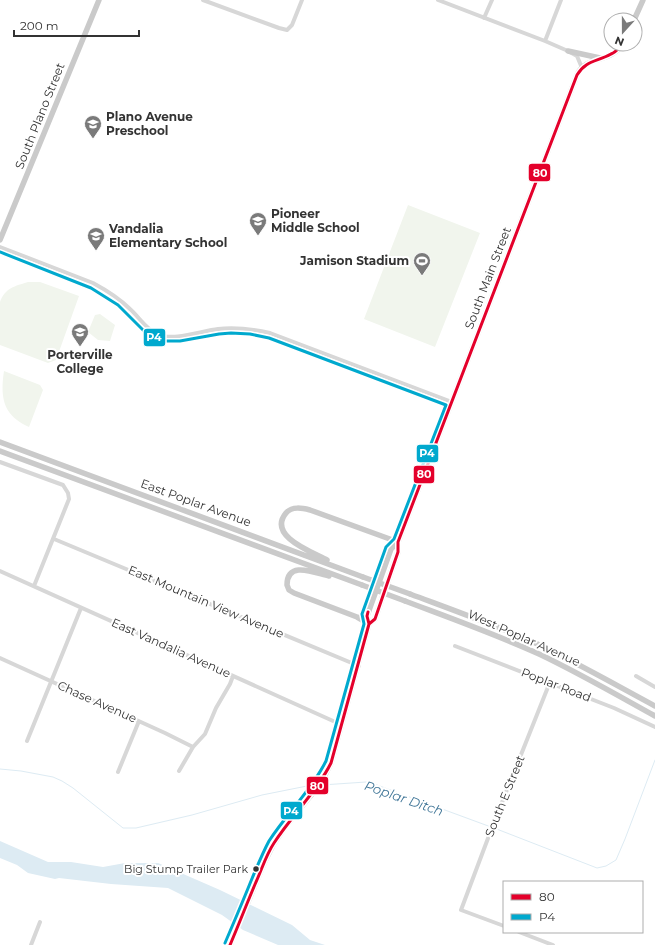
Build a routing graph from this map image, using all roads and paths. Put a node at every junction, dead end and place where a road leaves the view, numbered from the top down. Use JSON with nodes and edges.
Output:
{"nodes":[{"id":1,"x":99,"y":0,"type":"edge"},
{"id":2,"x":203,"y":0,"type":"edge"},
{"id":3,"x":302,"y":0,"type":"edge"},
{"id":4,"x":438,"y":0,"type":"edge"},
{"id":5,"x":492,"y":0,"type":"edge"},
{"id":6,"x":561,"y":0,"type":"edge"},
{"id":7,"x":643,"y":0,"type":"edge"},
{"id":8,"x":638,"y":12,"type":"edge"},
{"id":9,"x":484,"y":18,"type":"junction"},
{"id":10,"x":545,"y":41,"type":"junction"},
{"id":11,"x":568,"y":51,"type":"junction"},
{"id":12,"x":616,"y":52,"type":"edge"},
{"id":13,"x":605,"y":58,"type":"junction"},
{"id":14,"x":582,"y":68,"type":"junction"},
{"id":15,"x":0,"y":240,"type":"edge"},
{"id":16,"x":0,"y":247,"type":"edge"},
{"id":17,"x":452,"y":402,"type":"junction"},
{"id":18,"x":0,"y":442,"type":"edge"},
{"id":19,"x":0,"y":451,"type":"edge"},
{"id":20,"x":0,"y":462,"type":"edge"},
{"id":21,"x":54,"y":539,"type":"junction"},
{"id":22,"x":398,"y":542,"type":"junction"},
{"id":23,"x":344,"y":569,"type":"junction"},
{"id":24,"x":0,"y":571,"type":"edge"},
{"id":25,"x":384,"y":584,"type":"joint"},
{"id":26,"x":362,"y":585,"type":"junction"},
{"id":27,"x":34,"y":586,"type":"junction"},
{"id":28,"x":380,"y":592,"type":"joint"},
{"id":29,"x":81,"y":608,"type":"junction"},
{"id":30,"x":369,"y":624,"type":"junction"},
{"id":31,"x":455,"y":646,"type":"dead end"},
{"id":32,"x":0,"y":658,"type":"edge"},
{"id":33,"x":359,"y":666,"type":"junction"},
{"id":34,"x":233,"y":676,"type":"junction"},
{"id":35,"x":636,"y":676,"type":"dead end"},
{"id":36,"x":52,"y":682,"type":"junction"},
{"id":37,"x":550,"y":682,"type":"junction"},
{"id":38,"x":655,"y":687,"type":"edge"},
{"id":39,"x":655,"y":706,"type":"edge"},
{"id":40,"x":655,"y":716,"type":"edge"},
{"id":41,"x":139,"y":721,"type":"junction"},
{"id":42,"x":342,"y":725,"type":"junction"},
{"id":43,"x":655,"y":727,"type":"edge"},
{"id":44,"x":27,"y":741,"type":"dead end"},
{"id":45,"x":193,"y":747,"type":"junction"},
{"id":46,"x":179,"y":771,"type":"dead end"},
{"id":47,"x":118,"y":772,"type":"dead end"},
{"id":48,"x":40,"y":922,"type":"dead end"},
{"id":49,"x":503,"y":926,"type":"edge"},
{"id":50,"x":523,"y":933,"type":"edge"},
{"id":51,"x":231,"y":943,"type":"edge"},
{"id":52,"x":31,"y":945,"type":"edge"},
{"id":53,"x":553,"y":945,"type":"edge"}],
"edges":[{"from":1,"to":15,"type":"main road","name":"South Plano Street"},
{"from":2,"to":3,"type":"street"},
{"from":4,"to":9,"type":"street"},
{"from":5,"to":9,"type":"street"},
{"from":6,"to":10,"type":"street"},
{"from":7,"to":8,"type":"main road"},
{"from":9,"to":10,"type":"street"},
{"from":10,"to":11,"type":"street"},
{"from":11,"to":13,"type":"main road"},
{"from":11,"to":14,"type":"street"},
{"from":12,"to":13,"type":"main road"},
{"from":13,"to":14,"type":"main road"},
{"from":14,"to":17,"type":"main road","name":"South Main Street"},
{"from":16,"to":17,"type":"street"},
{"from":17,"to":22,"type":"main road","name":"South Main Street"},
{"from":18,"to":23,"type":"main road","name":"East Poplar Avenue"},
{"from":19,"to":26,"type":"main road","name":"East Poplar Avenue"},
{"from":20,"to":21,"type":"street"},
{"from":21,"to":27,"type":"street"},
{"from":21,"to":33,"type":"street","name":"East Mountain View Avenue"},
{"from":22,"to":23,"type":"main road"},
{"from":22,"to":30,"type":"main road","name":"South Main Street"},
{"from":23,"to":25,"type":"main road","name":"East Poplar Avenue","bridge":true},
{"from":24,"to":27,"type":"street","name":"East Vandalia Avenue"},
{"from":25,"to":39,"type":"main road","name":"West Poplar Avenue","bridge":true},
{"from":26,"to":28,"type":"main road","name":"East Poplar Avenue","bridge":true},
{"from":26,"to":30,"type":"main road"},
{"from":27,"to":29,"type":"street","name":"East Vandalia Avenue"},
{"from":28,"to":40,"type":"main road","name":"West Poplar Avenue","bridge":true},
{"from":29,"to":34,"type":"street","name":"East Vandalia Avenue"},
{"from":29,"to":36,"type":"street"},
{"from":30,"to":33,"type":"main road","name":"South Main Street"},
{"from":31,"to":37,"type":"street","name":"Poplar Road"},
{"from":32,"to":36,"type":"street","name":"Chase Avenue"},
{"from":33,"to":42,"type":"main road","name":"South Main Street"},
{"from":34,"to":42,"type":"street","name":"East Vandalia Avenue"},
{"from":34,"to":45,"type":"street"},
{"from":35,"to":38,"type":"street"},
{"from":36,"to":41,"type":"street","name":"Chase Avenue"},
{"from":36,"to":44,"type":"street"},
{"from":37,"to":43,"type":"street","name":"Poplar Road"},
{"from":37,"to":49,"type":"street","name":"South E Street"},
{"from":41,"to":45,"type":"street","name":"Chase Avenue"},
{"from":41,"to":47,"type":"street"},
{"from":42,"to":51,"type":"main road","name":"South Main Street"},
{"from":45,"to":46,"type":"street"},
{"from":48,"to":52,"type":"street"},
{"from":50,"to":53,"type":"street"}]}
